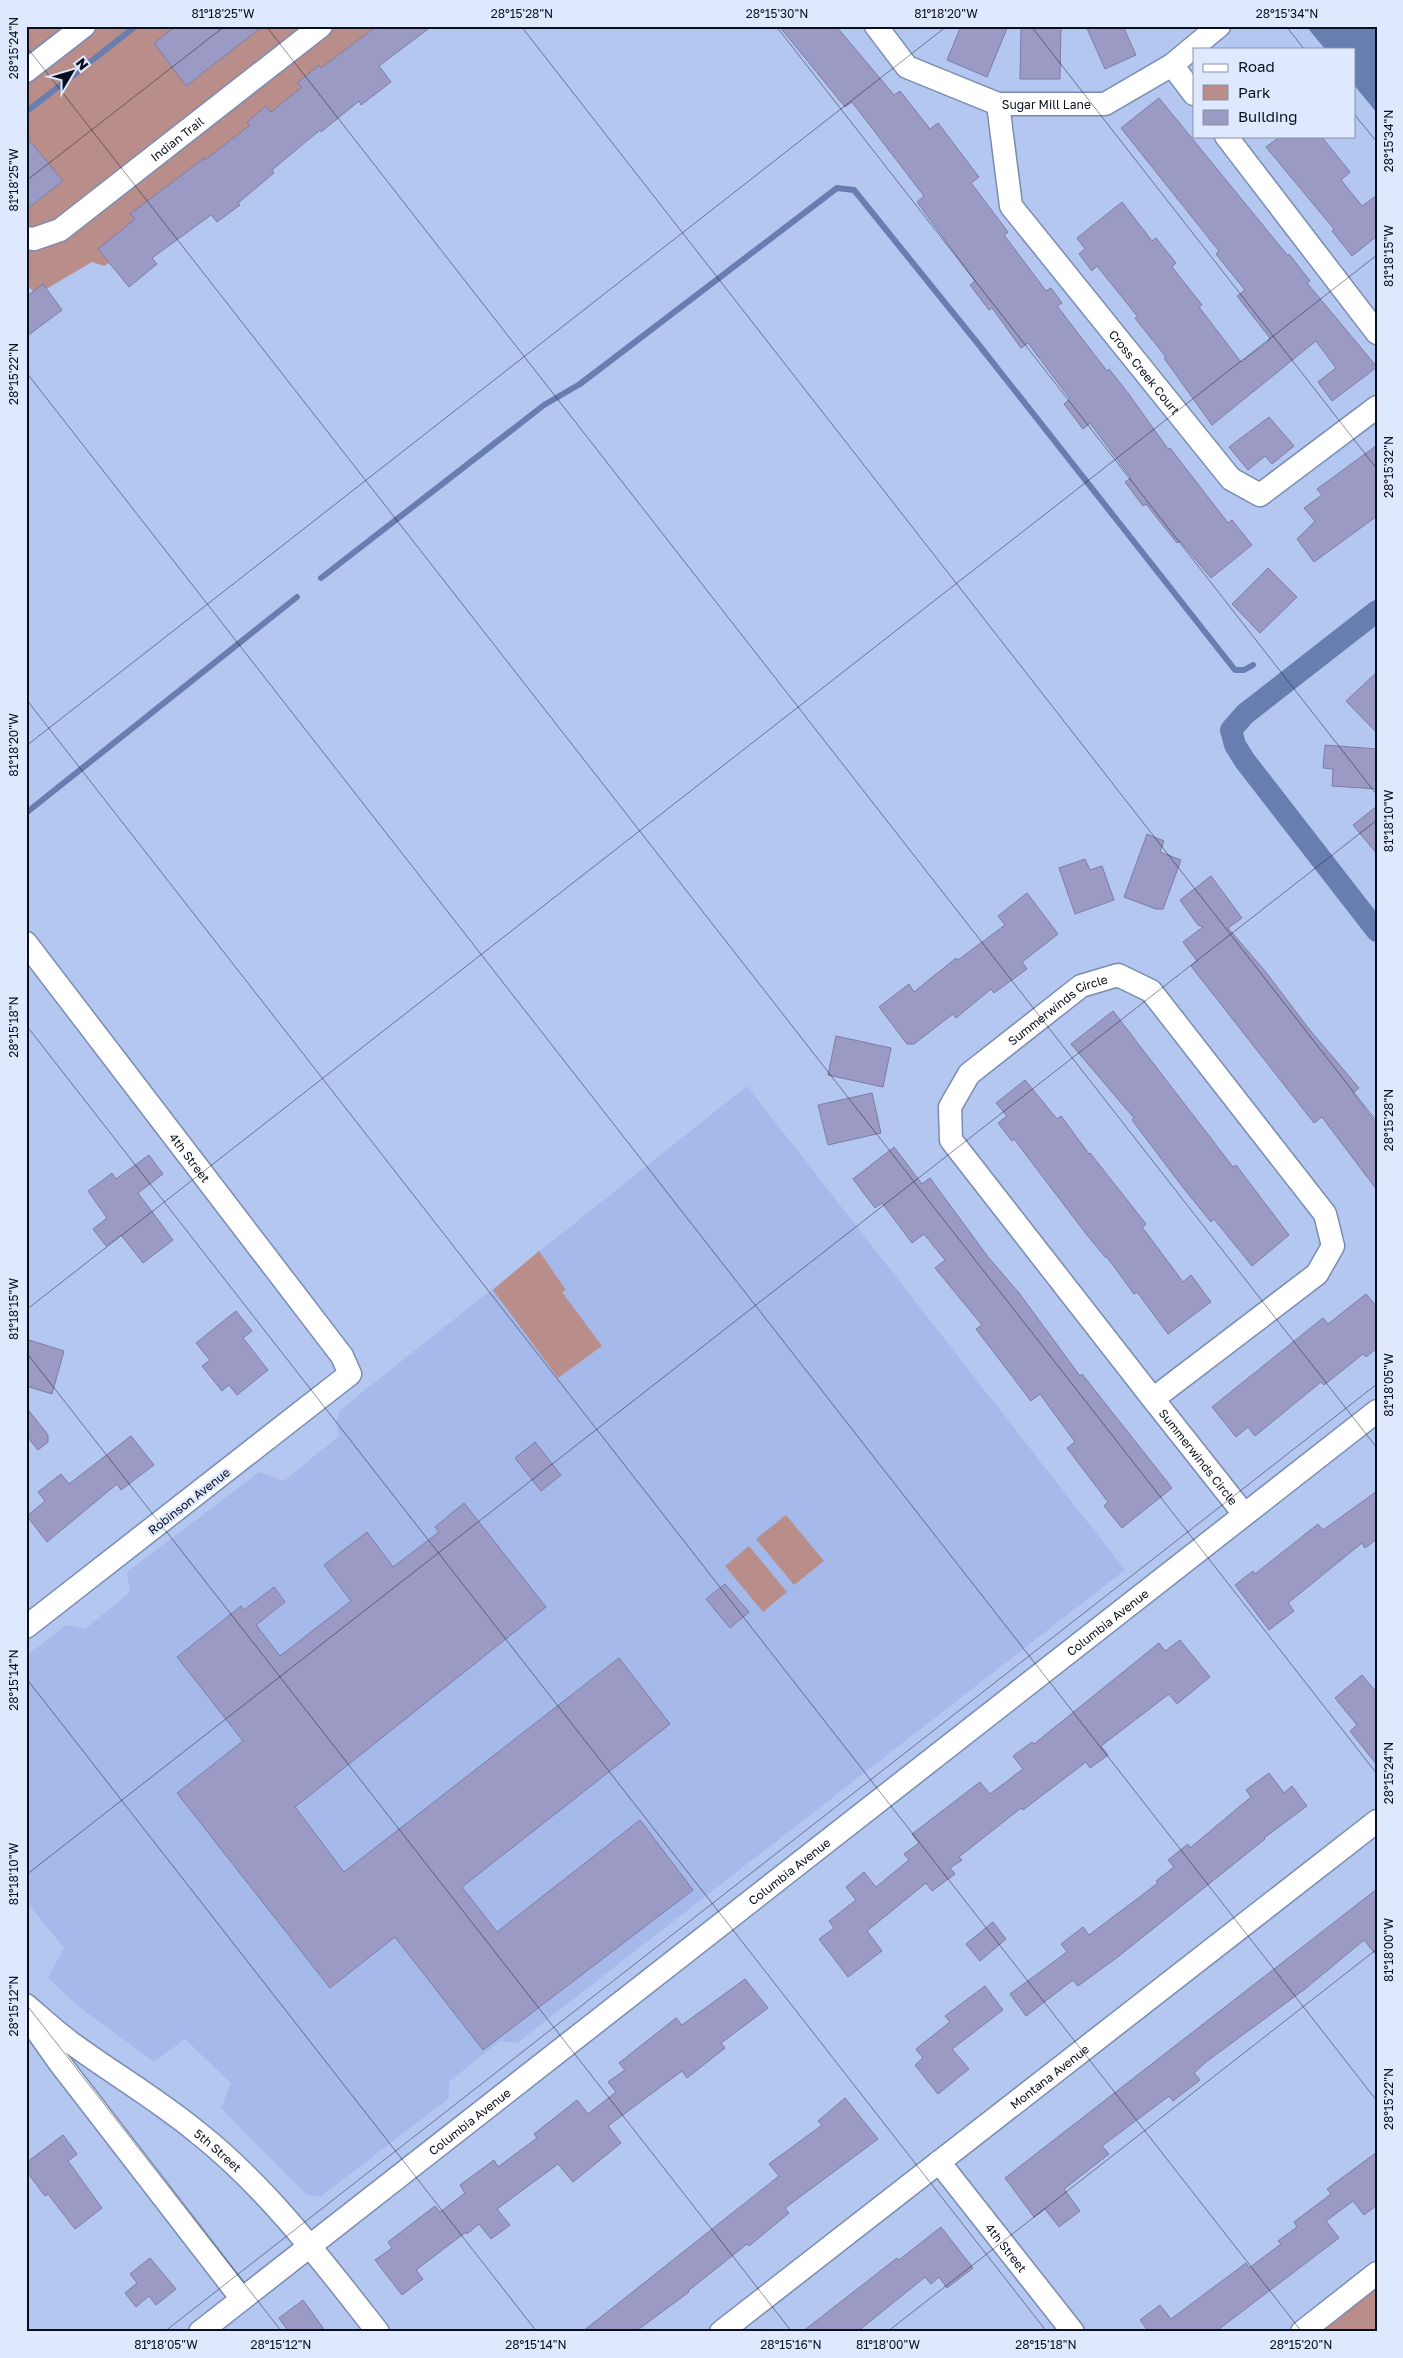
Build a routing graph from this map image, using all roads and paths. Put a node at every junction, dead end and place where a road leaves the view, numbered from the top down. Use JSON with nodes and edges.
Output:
{"nodes":[{"id":1,"x":84,"y":26,"type":"edge"},
{"id":2,"x":320,"y":26,"type":"edge"},
{"id":3,"x":876,"y":26,"type":"edge"},
{"id":4,"x":1219,"y":26,"type":"edge"},
{"id":5,"x":1172,"y":65,"type":"junction"},
{"id":6,"x":26,"y":71,"type":"edge"},
{"id":7,"x":1193,"y":93,"type":"edge"},
{"id":8,"x":998,"y":104,"type":"junction"},
{"id":9,"x":1228,"y":138,"type":"edge"},
{"id":10,"x":26,"y":238,"type":"edge"},
{"id":11,"x":1377,"y":333,"type":"edge"},
{"id":12,"x":1377,"y":408,"type":"edge"},
{"id":13,"x":26,"y":943,"type":"edge"},
{"id":14,"x":350,"y":1374,"type":"joint"},
{"id":15,"x":1153,"y":1398,"type":"junction"},
{"id":16,"x":1377,"y":1411,"type":"edge"},
{"id":17,"x":1244,"y":1514,"type":"junction"},
{"id":18,"x":26,"y":1627,"type":"edge"},
{"id":19,"x":1374,"y":1828,"type":"edge"},
{"id":20,"x":26,"y":2005,"type":"edge"},
{"id":21,"x":26,"y":2015,"type":"edge"},
{"id":22,"x":940,"y":2162,"type":"junction"},
{"id":23,"x":310,"y":2246,"type":"junction"},
{"id":24,"x":1377,"y":2273,"type":"edge"},
{"id":25,"x":242,"y":2299,"type":"junction"},
{"id":26,"x":200,"y":2332,"type":"edge"},
{"id":27,"x":378,"y":2332,"type":"edge"},
{"id":28,"x":721,"y":2332,"type":"edge"},
{"id":29,"x":1073,"y":2332,"type":"edge"},
{"id":30,"x":1302,"y":2332,"type":"edge"}],
"edges":[{"from":1,"to":6,"type":"street"},
{"from":2,"to":10,"type":"street","name":"Indian Trail"},
{"from":3,"to":8,"type":"street","name":"Sugar Mill Lane"},
{"from":4,"to":5,"type":"street","name":"Sugar Mill Lane"},
{"from":5,"to":7,"type":"street"},
{"from":5,"to":8,"type":"street","name":"Sugar Mill Lane"},
{"from":8,"to":12,"type":"street","name":"Cross Creek Court"},
{"from":9,"to":11,"type":"street"},
{"from":13,"to":14,"type":"street","name":"4th Street"},
{"from":14,"to":18,"type":"street","name":"Robinson Avenue"},
{"from":15,"to":15,"type":"street","name":"Summerwinds Circle"},
{"from":15,"to":17,"type":"street","name":"Summerwinds Circle"},
{"from":16,"to":17,"type":"street","name":"Columbia Avenue"},
{"from":17,"to":23,"type":"street","name":"Columbia Avenue"},
{"from":19,"to":22,"type":"street","name":"Montana Avenue"},
{"from":20,"to":23,"type":"street","name":"5th Street"},
{"from":21,"to":25,"type":"street"},
{"from":22,"to":28,"type":"street","name":"Montana Avenue"},
{"from":22,"to":29,"type":"street","name":"4th Street"},
{"from":23,"to":25,"type":"street","name":"Columbia Avenue"},
{"from":23,"to":27,"type":"street","name":"5th Street"},
{"from":24,"to":30,"type":"street"},
{"from":25,"to":26,"type":"street","name":"Columbia Avenue"}]}
